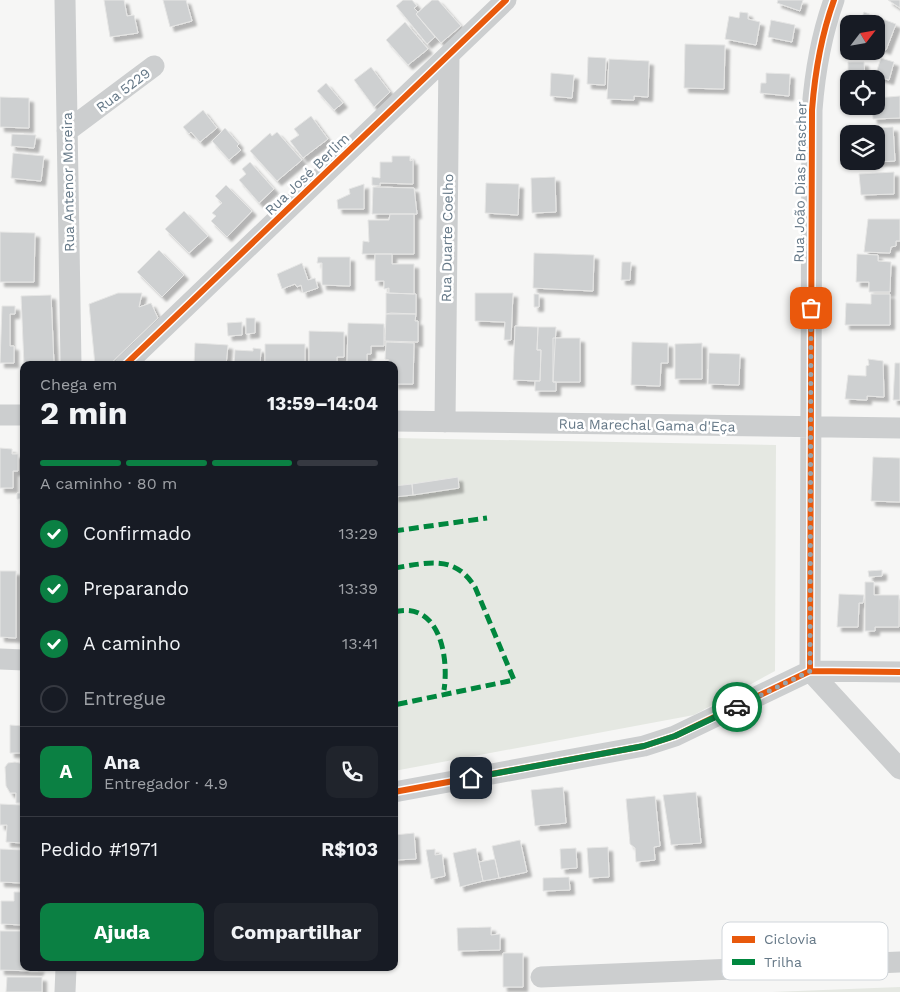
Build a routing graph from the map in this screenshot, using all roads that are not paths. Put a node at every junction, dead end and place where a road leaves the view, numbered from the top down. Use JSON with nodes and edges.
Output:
{"nodes":[{"id":1,"x":65,"y":0,"type":"edge"},
{"id":2,"x":506,"y":0,"type":"edge"},
{"id":3,"x":834,"y":0,"type":"edge"},
{"id":4,"x":449,"y":55,"type":"junction"},
{"id":5,"x":154,"y":66,"type":"dead end"},
{"id":6,"x":67,"y":131,"type":"junction"},
{"id":7,"x":72,"y":361,"type":"edge"},
{"id":8,"x":129,"y":361,"type":"edge"},
{"id":9,"x":0,"y":415,"type":"edge"},
{"id":10,"x":20,"y":415,"type":"edge"},
{"id":11,"x":398,"y":421,"type":"edge"},
{"id":12,"x":445,"y":422,"type":"junction"},
{"id":13,"x":811,"y":427,"type":"junction"},
{"id":14,"x":900,"y":428,"type":"edge"},
{"id":15,"x":0,"y":659,"type":"edge"},
{"id":16,"x":20,"y":660,"type":"edge"},
{"id":17,"x":810,"y":671,"type":"junction"},
{"id":18,"x":900,"y":672,"type":"edge"},
{"id":19,"x":900,"y":769,"type":"edge"},
{"id":20,"x":398,"y":791,"type":"edge"},
{"id":21,"x":722,"y":969,"type":"edge"},
{"id":22,"x":66,"y":971,"type":"edge"},
{"id":23,"x":541,"y":977,"type":"dead end"},
{"id":24,"x":65,"y":992,"type":"edge"}],
"edges":[{"from":1,"to":6,"type":"street","name":"Rua Antenor Moreira"},
{"from":2,"to":4,"type":"street","name":"Rua José Berlim"},
{"from":3,"to":13,"type":"street","name":"Rua João Dias Brascher"},
{"from":4,"to":8,"type":"street","name":"Rua José Berlim"},
{"from":4,"to":12,"type":"street","name":"Rua Duarte Coelho"},
{"from":5,"to":6,"type":"street","name":"Rua 5229"},
{"from":6,"to":7,"type":"street","name":"Rua Antenor Moreira"},
{"from":9,"to":10,"type":"street"},
{"from":11,"to":12,"type":"street","name":"Rua Marechal Gama d'Eça"},
{"from":12,"to":13,"type":"street","name":"Rua Marechal Gama d'Eça"},
{"from":13,"to":14,"type":"street","name":"Rua Marechal Gama d'Eça"},
{"from":13,"to":17,"type":"street","name":"Rua João Dias Brascher"},
{"from":15,"to":16,"type":"street"},
{"from":17,"to":18,"type":"street"},
{"from":17,"to":19,"type":"street"},
{"from":17,"to":20,"type":"street"},
{"from":21,"to":23,"type":"street"},
{"from":22,"to":24,"type":"street"}]}
